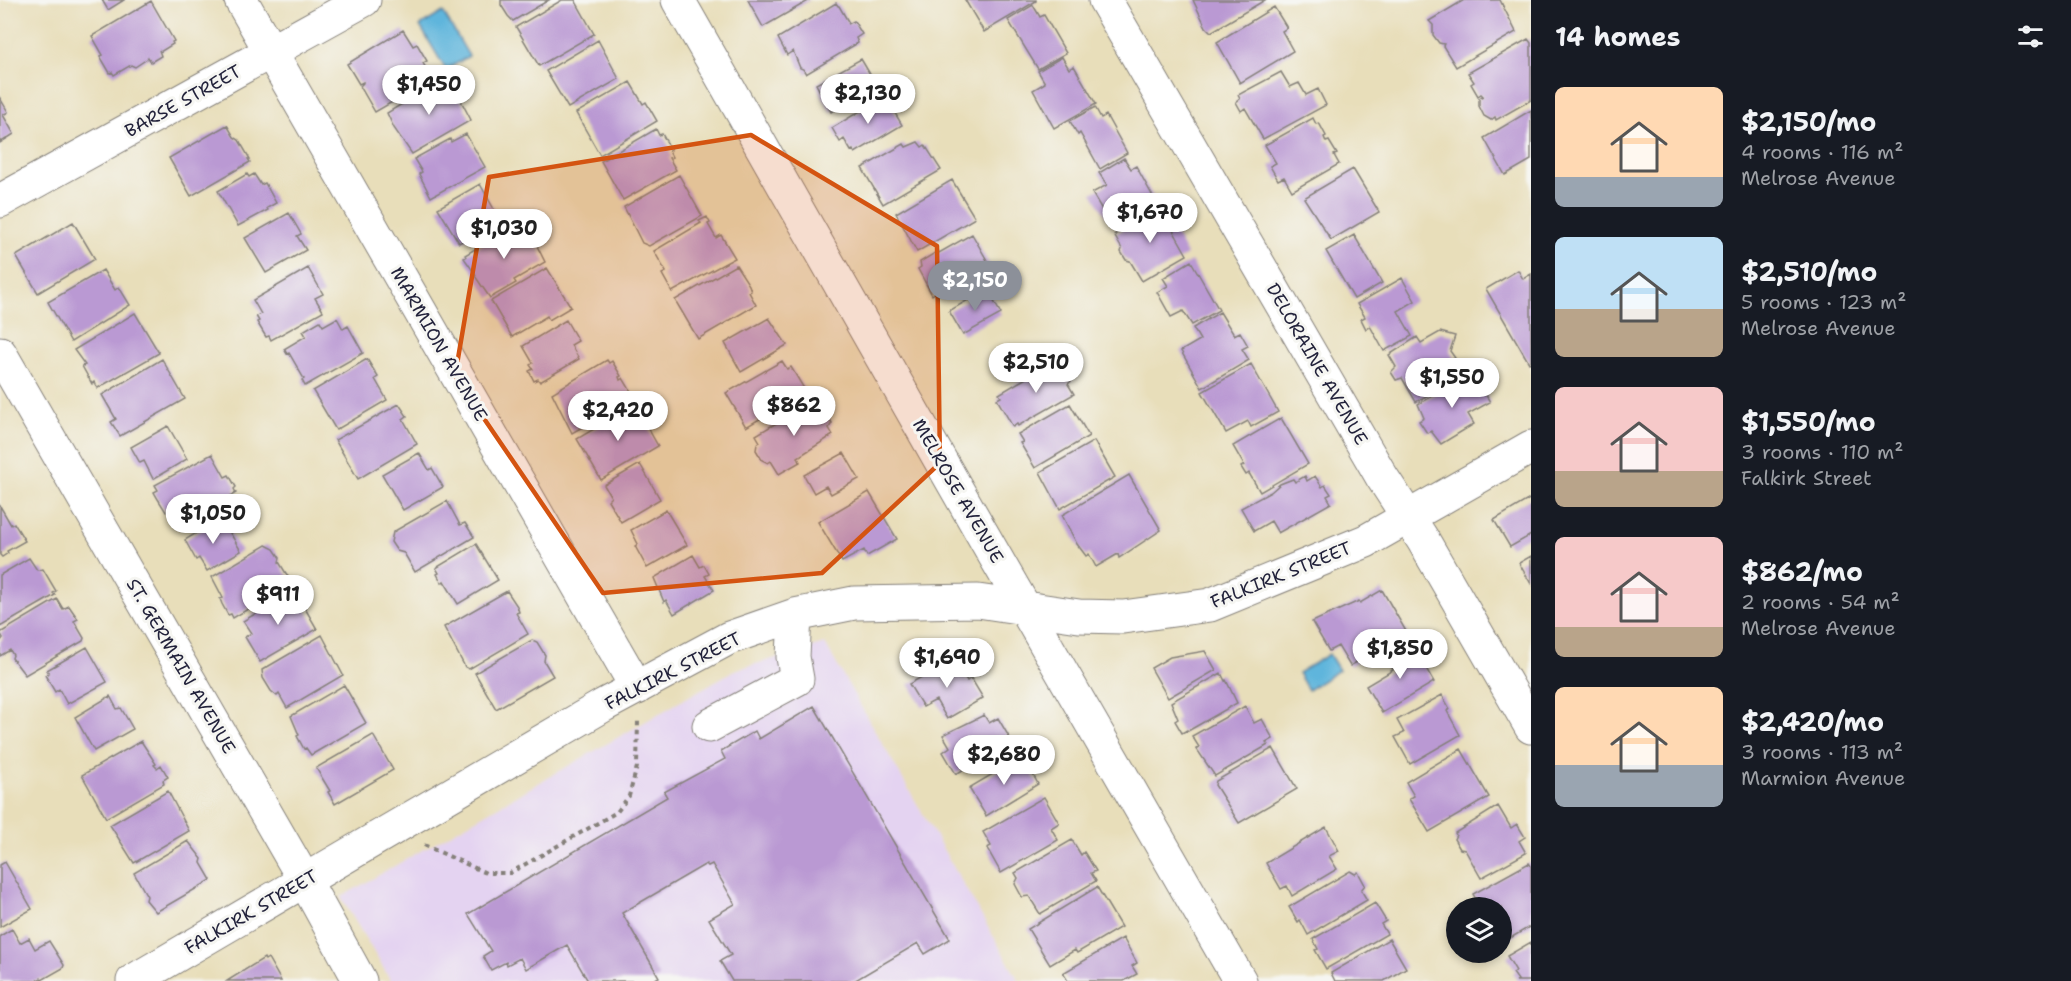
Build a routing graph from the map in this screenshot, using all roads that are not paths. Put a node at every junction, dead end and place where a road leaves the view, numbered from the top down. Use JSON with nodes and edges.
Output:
{"nodes":[{"id":1,"x":241,"y":0,"type":"edge"},
{"id":2,"x":364,"y":0,"type":"edge"},
{"id":3,"x":678,"y":0,"type":"edge"},
{"id":4,"x":1105,"y":0,"type":"edge"},
{"id":5,"x":272,"y":53,"type":"junction"},
{"id":6,"x":0,"y":201,"type":"edge"},
{"id":7,"x":0,"y":353,"type":"edge"},
{"id":8,"x":1531,"y":447,"type":"edge"},
{"id":9,"x":1408,"y":516,"type":"junction"},
{"id":10,"x":1027,"y":610,"type":"junction"},
{"id":11,"x":795,"y":615,"type":"junction"},
{"id":12,"x":632,"y":690,"type":"junction"},
{"id":13,"x":709,"y":726,"type":"dead end"},
{"id":14,"x":1531,"y":727,"type":"edge"},
{"id":15,"x":305,"y":881,"type":"junction"},
{"id":16,"x":133,"y":981,"type":"edge"},
{"id":17,"x":360,"y":981,"type":"edge"},
{"id":18,"x":1240,"y":981,"type":"edge"}],
"edges":[{"from":1,"to":5,"type":"street","name":"MARMION AVENUE"},
{"from":2,"to":5,"type":"street","name":"BARSE STREET"},
{"from":3,"to":10,"type":"street","name":"MELROSE AVENUE"},
{"from":4,"to":9,"type":"street","name":"DELORAINE AVENUE"},
{"from":5,"to":6,"type":"street","name":"BARSE STREET"},
{"from":5,"to":12,"type":"street","name":"MARMION AVENUE"},
{"from":7,"to":15,"type":"street","name":"ST. GERMAIN AVENUE"},
{"from":8,"to":9,"type":"street","name":"FALKIRK STREET"},
{"from":9,"to":10,"type":"street","name":"FALKIRK STREET"},
{"from":9,"to":14,"type":"street","name":"DELORAINE AVENUE"},
{"from":10,"to":11,"type":"street","name":"FALKIRK STREET"},
{"from":10,"to":18,"type":"street","name":"MELROSE AVENUE"},
{"from":11,"to":12,"type":"street","name":"FALKIRK STREET"},
{"from":11,"to":13,"type":"street"},
{"from":12,"to":15,"type":"street","name":"FALKIRK STREET"},
{"from":15,"to":16,"type":"street","name":"FALKIRK STREET"},
{"from":15,"to":17,"type":"street","name":"ST. GERMAIN AVENUE"}]}
